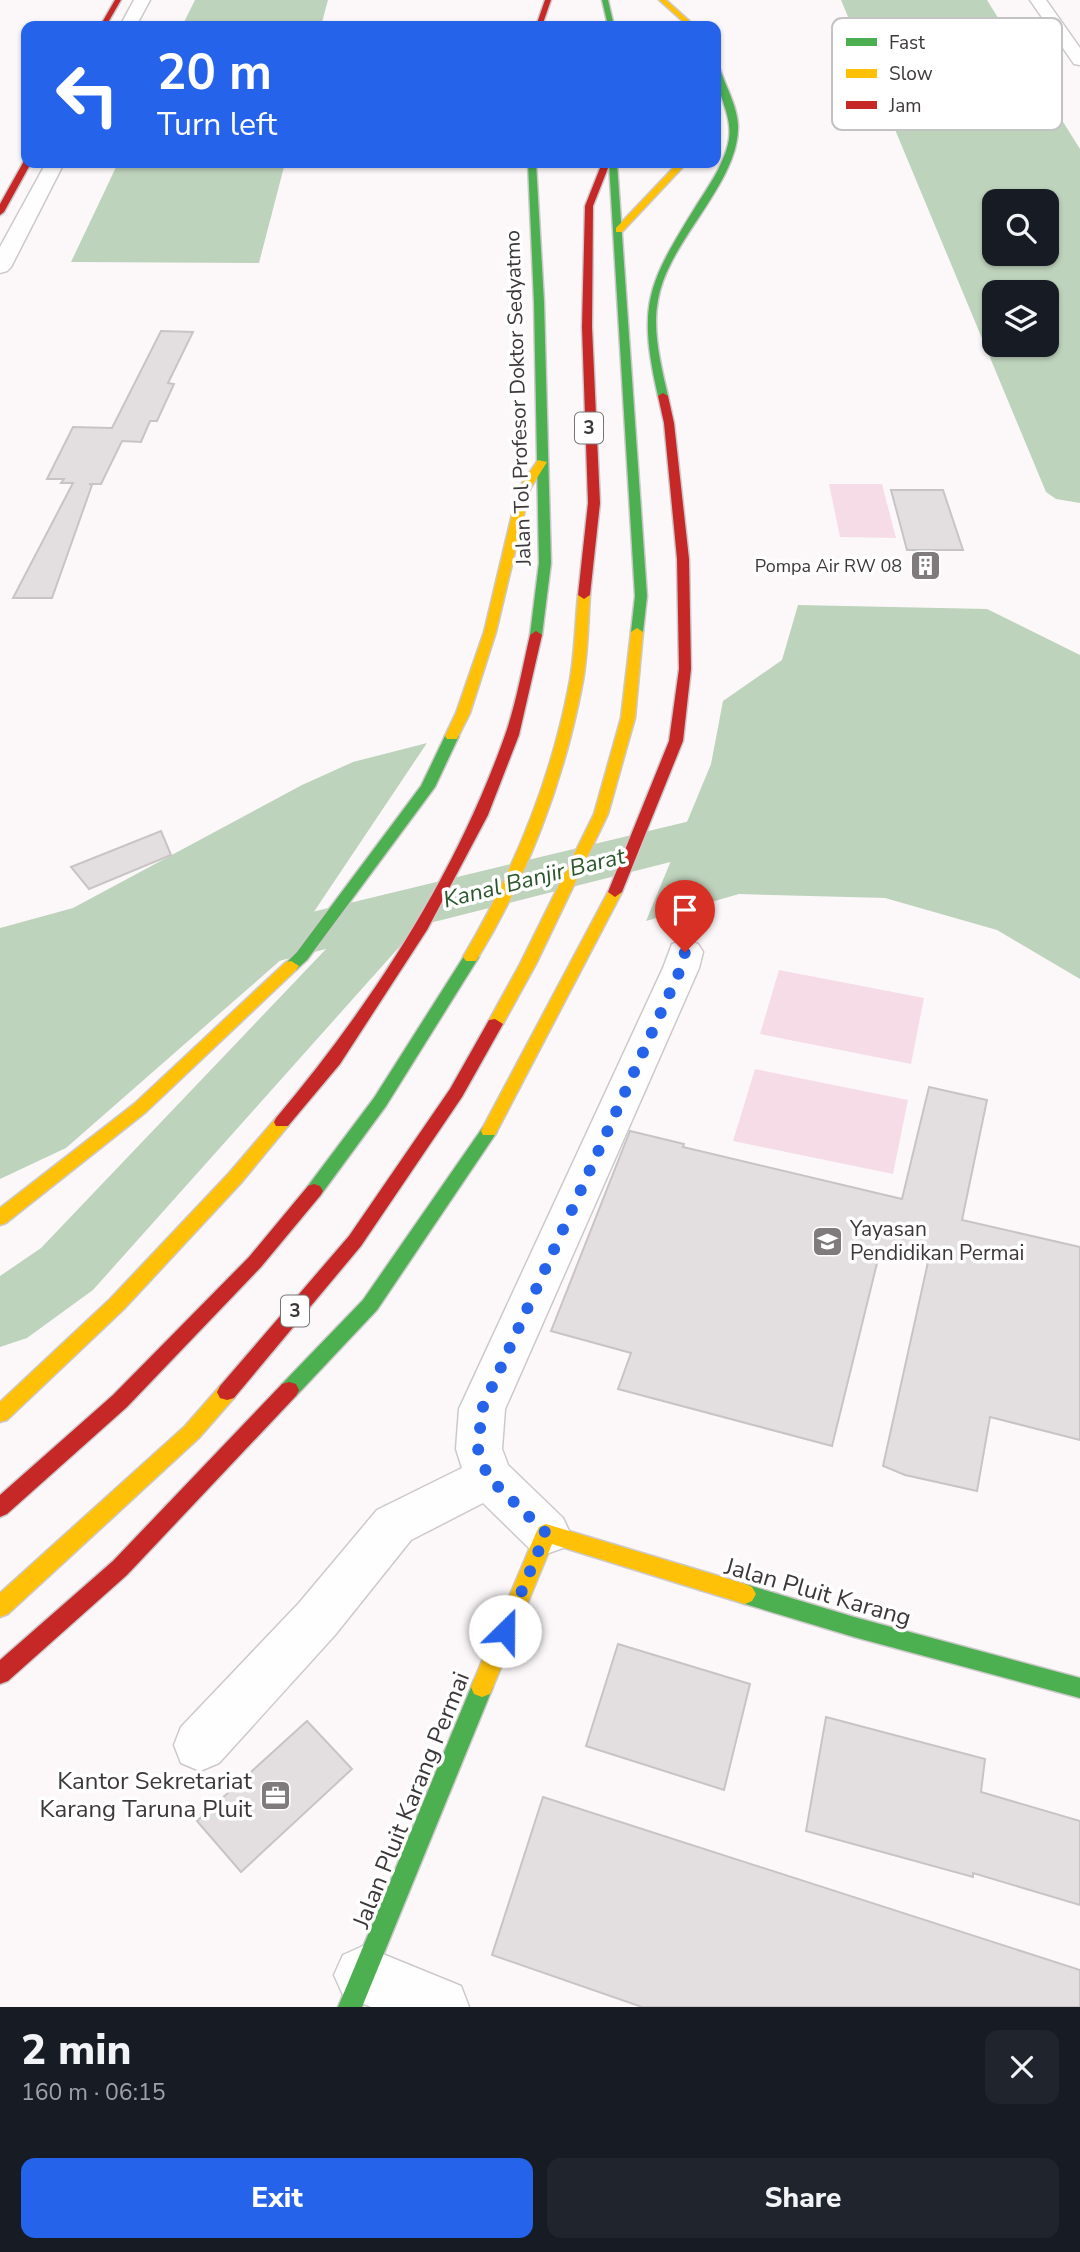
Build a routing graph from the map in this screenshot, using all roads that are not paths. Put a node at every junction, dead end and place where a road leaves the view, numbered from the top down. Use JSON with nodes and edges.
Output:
{"nodes":[{"id":1,"x":118,"y":0,"type":"edge"},
{"id":2,"x":142,"y":0,"type":"edge"},
{"id":3,"x":548,"y":0,"type":"edge"},
{"id":4,"x":605,"y":0,"type":"edge"},
{"id":5,"x":1038,"y":0,"type":"edge"},
{"id":6,"x":665,"y":2,"type":"edge"},
{"id":7,"x":1051,"y":18,"type":"edge"},
{"id":8,"x":106,"y":21,"type":"edge"},
{"id":9,"x":131,"y":21,"type":"edge"},
{"id":10,"x":541,"y":21,"type":"edge"},
{"id":11,"x":610,"y":21,"type":"edge"},
{"id":12,"x":674,"y":21,"type":"edge"},
{"id":13,"x":686,"y":21,"type":"edge"},
{"id":14,"x":1062,"y":34,"type":"edge"},
{"id":15,"x":1080,"y":60,"type":"edge"},
{"id":16,"x":721,"y":82,"type":"edge"},
{"id":17,"x":725,"y":92,"type":"junction"},
{"id":18,"x":721,"y":99,"type":"edge"},
{"id":19,"x":24,"y":168,"type":"edge"},
{"id":20,"x":52,"y":168,"type":"edge"},
{"id":21,"x":532,"y":168,"type":"edge"},
{"id":22,"x":604,"y":168,"type":"edge"},
{"id":23,"x":613,"y":168,"type":"edge"},
{"id":24,"x":678,"y":168,"type":"dead end"},
{"id":25,"x":0,"y":212,"type":"edge"},
{"id":26,"x":619,"y":230,"type":"junction"},
{"id":27,"x":0,"y":267,"type":"edge"},
{"id":28,"x":542,"y":462,"type":"junction"},
{"id":29,"x":685,"y":952,"type":"dead end"},
{"id":30,"x":0,"y":1218,"type":"edge"},
{"id":31,"x":0,"y":1414,"type":"edge"},
{"id":32,"x":488,"y":1477,"type":"junction"},
{"id":33,"x":0,"y":1508,"type":"edge"},
{"id":34,"x":546,"y":1533,"type":"junction"},
{"id":35,"x":0,"y":1607,"type":"edge"},
{"id":36,"x":0,"y":1674,"type":"edge"},
{"id":37,"x":1080,"y":1688,"type":"edge"},
{"id":38,"x":200,"y":1745,"type":"dead end"},
{"id":39,"x":357,"y":1991,"type":"edge"},
{"id":40,"x":440,"y":2007,"type":"edge"}],
"edges":[{"from":1,"to":8,"type":"main road"},
{"from":2,"to":9,"type":"street"},
{"from":3,"to":10,"type":"main road"},
{"from":4,"to":11,"type":"main road"},
{"from":5,"to":7,"type":"street"},
{"from":6,"to":12,"type":"main road"},
{"from":6,"to":13,"type":"main road"},
{"from":14,"to":15,"type":"street"},
{"from":16,"to":17,"type":"main road"},
{"from":17,"to":18,"type":"main road"},
{"from":17,"to":36,"type":"main road"},
{"from":19,"to":25,"type":"main road"},
{"from":20,"to":27,"type":"street"},
{"from":21,"to":28,"type":"main road","name":"Jalan Tol Profesor Doktor Sedyatmo"},
{"from":22,"to":33,"type":"main road","number":"3"},
{"from":23,"to":26,"type":"main road","number":"3"},
{"from":24,"to":26,"type":"main road"},
{"from":26,"to":35,"type":"main road","number":"3"},
{"from":28,"to":30,"type":"main road"},
{"from":28,"to":31,"type":"main road","name":"Jalan Tol Profesor Doktor Sedyatmo"},
{"from":29,"to":32,"type":"street"},
{"from":32,"to":34,"type":"street"},
{"from":32,"to":38,"type":"street"},
{"from":34,"to":37,"type":"main road","name":"Jalan Pluit Karang"},
{"from":34,"to":39,"type":"main road","name":"Jalan Pluit Karang Permai"},
{"from":39,"to":40,"type":"street"}]}
